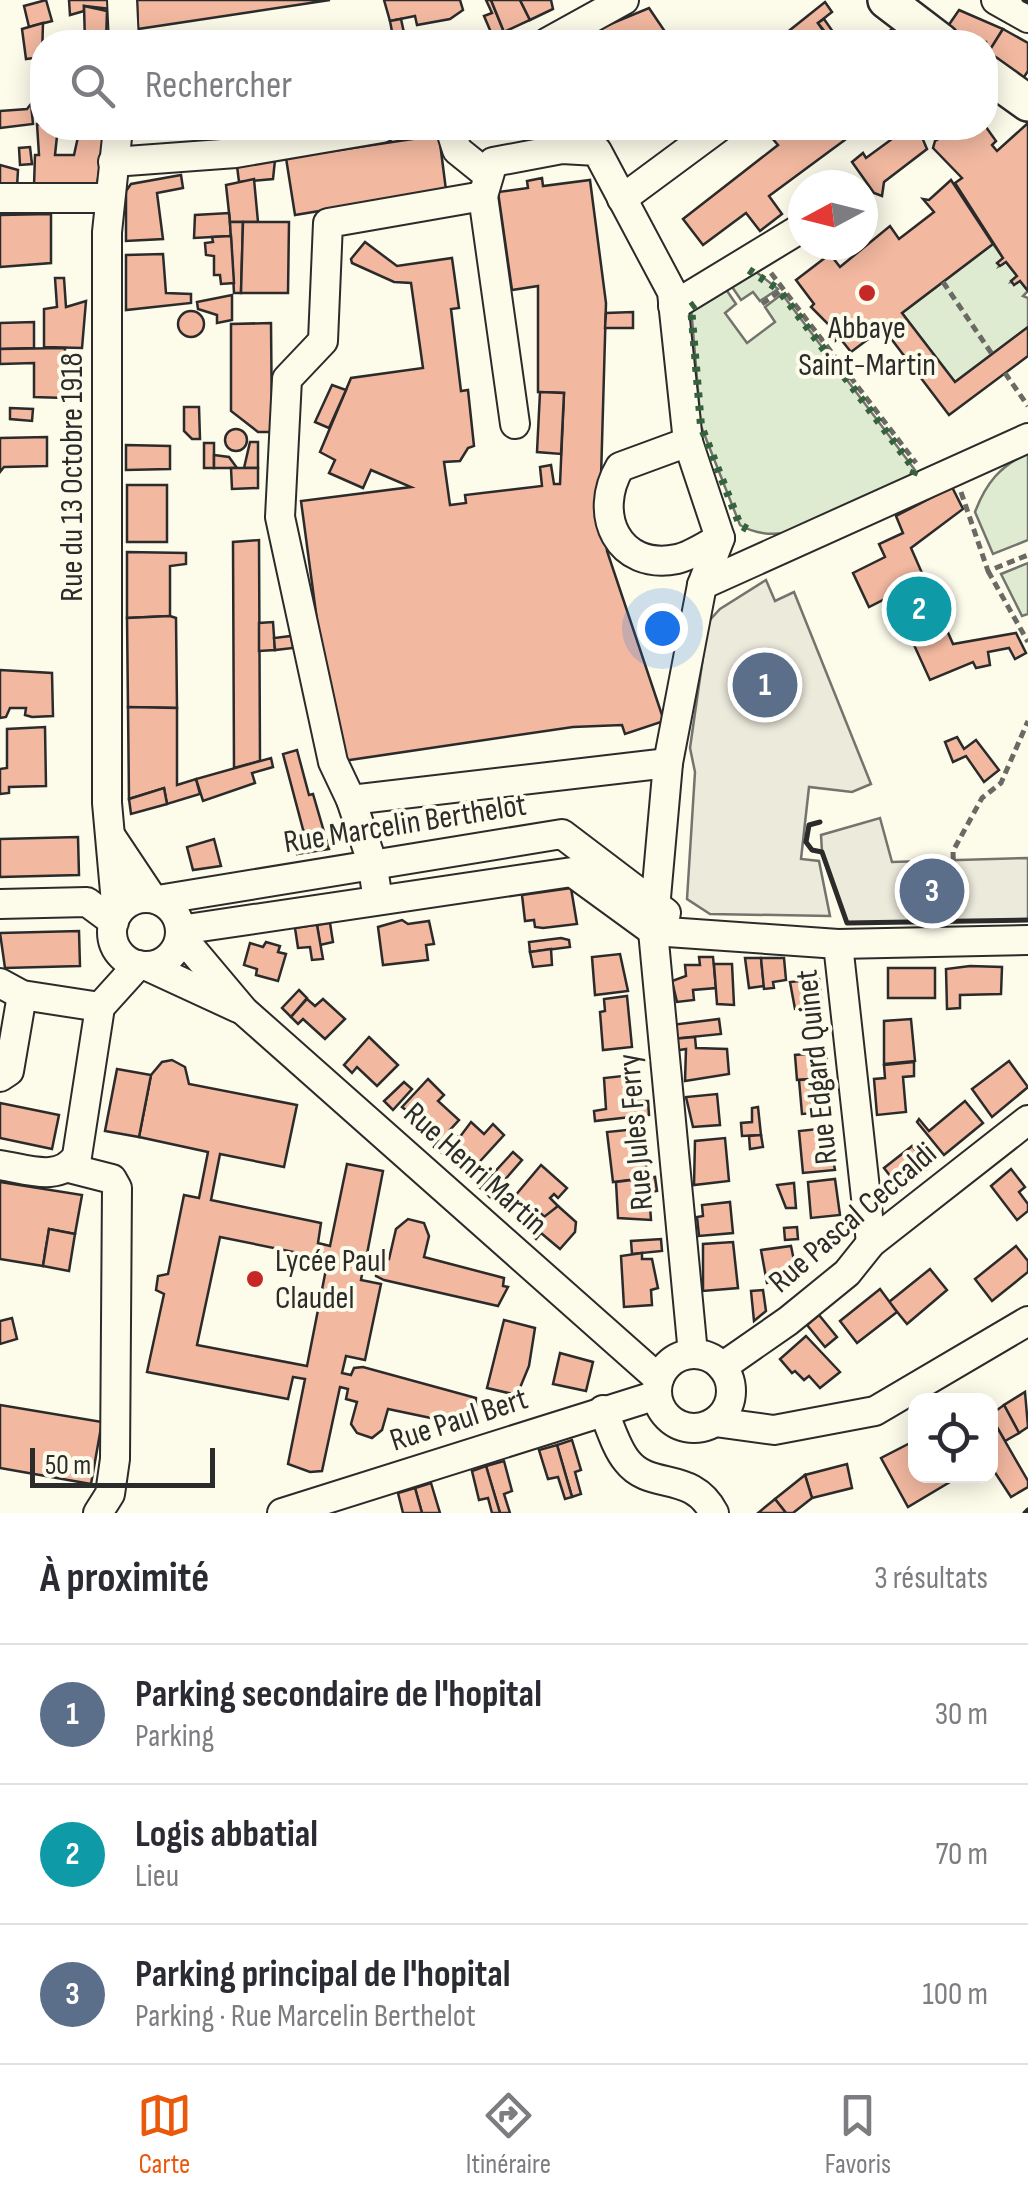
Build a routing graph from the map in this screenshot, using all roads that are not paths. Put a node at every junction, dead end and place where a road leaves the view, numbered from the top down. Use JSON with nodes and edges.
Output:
{"nodes":[{"id":1,"x":122,"y":0,"type":"edge"},
{"id":2,"x":624,"y":0,"type":"edge"},
{"id":3,"x":886,"y":0,"type":"edge"},
{"id":4,"x":996,"y":0,"type":"edge"},
{"id":5,"x":578,"y":10,"type":"edge"},
{"id":6,"x":1028,"y":18,"type":"edge"},
{"id":7,"x":123,"y":30,"type":"edge"},
{"id":8,"x":559,"y":30,"type":"edge"},
{"id":9,"x":925,"y":30,"type":"edge"},
{"id":10,"x":998,"y":82,"type":"edge"},
{"id":11,"x":1028,"y":103,"type":"edge"},
{"id":12,"x":116,"y":140,"type":"edge"},
{"id":13,"x":312,"y":140,"type":"edge"},
{"id":14,"x":454,"y":140,"type":"edge"},
{"id":15,"x":702,"y":140,"type":"edge"},
{"id":16,"x":113,"y":162,"type":"junction"},
{"id":17,"x":486,"y":185,"type":"junction"},
{"id":18,"x":0,"y":198,"type":"edge"},
{"id":19,"x":109,"y":198,"type":"junction"},
{"id":20,"x":622,"y":199,"type":"junction"},
{"id":21,"x":788,"y":238,"type":"edge"},
{"id":22,"x":674,"y":306,"type":"junction"},
{"id":23,"x":515,"y":424,"type":"dead end"},
{"id":24,"x":1028,"y":438,"type":"edge"},
{"id":25,"x":688,"y":442,"type":"junction"},
{"id":26,"x":720,"y":538,"type":"junction"},
{"id":27,"x":702,"y":585,"type":"junction"},
{"id":28,"x":668,"y":763,"type":"junction"},
{"id":29,"x":352,"y":800,"type":"junction"},
{"id":30,"x":107,"y":828,"type":"junction"},
{"id":31,"x":372,"y":862,"type":"junction"},
{"id":32,"x":154,"y":899,"type":"junction"},
{"id":33,"x":378,"y":900,"type":"junction"},
{"id":34,"x":656,"y":903,"type":"junction"},
{"id":35,"x":0,"y":904,"type":"edge"},
{"id":36,"x":116,"y":918,"type":"junction"},
{"id":37,"x":653,"y":931,"type":"junction"},
{"id":38,"x":180,"y":932,"type":"junction"},
{"id":39,"x":690,"y":934,"type":"junction"},
{"id":40,"x":1028,"y":940,"type":"edge"},
{"id":41,"x":838,"y":944,"type":"junction"},
{"id":42,"x":143,"y":966,"type":"junction"},
{"id":43,"x":11,"y":989,"type":"edge"},
{"id":44,"x":100,"y":1007,"type":"junction"},
{"id":45,"x":244,"y":1011,"type":"junction"},
{"id":46,"x":0,"y":1077,"type":"edge"},
{"id":47,"x":1028,"y":1120,"type":"edge"},
{"id":48,"x":0,"y":1164,"type":"edge"},
{"id":49,"x":69,"y":1168,"type":"junction"},
{"id":50,"x":871,"y":1243,"type":"junction"},
{"id":51,"x":1028,"y":1322,"type":"edge"},
{"id":52,"x":692,"y":1354,"type":"junction"},
{"id":53,"x":722,"y":1367,"type":"junction"},
{"id":54,"x":658,"y":1387,"type":"junction"},
{"id":55,"x":603,"y":1410,"type":"junction"},
{"id":56,"x":714,"y":1422,"type":"junction"},
{"id":57,"x":98,"y":1513,"type":"edge"},
{"id":58,"x":282,"y":1513,"type":"edge"},
{"id":59,"x":714,"y":1513,"type":"edge"}],
"edges":[{"from":1,"to":7,"type":"street"},
{"from":2,"to":5,"type":"street"},
{"from":3,"to":9,"type":"main road"},
{"from":4,"to":6,"type":"street"},
{"from":5,"to":8,"type":"street"},
{"from":10,"to":11,"type":"main road"},
{"from":12,"to":16,"type":"street","name":"Rue du 13 Octobre 1918"},
{"from":13,"to":16,"type":"street"},
{"from":14,"to":17,"type":"street"},
{"from":15,"to":20,"type":"street"},
{"from":16,"to":19,"type":"street","name":"Rue du 13 Octobre 1918"},
{"from":17,"to":20,"type":"street"},
{"from":17,"to":23,"type":"street"},
{"from":17,"to":29,"type":"street"},
{"from":18,"to":19,"type":"street"},
{"from":19,"to":30,"type":"street","name":"Rue du 13 Octobre 1918"},
{"from":20,"to":22,"type":"street"},
{"from":21,"to":22,"type":"street"},
{"from":22,"to":25,"type":"street"},
{"from":24,"to":27,"type":"street"},
{"from":25,"to":26,"type":"street"},
{"from":25,"to":26,"type":"street"},
{"from":26,"to":27,"type":"street","name":"Rue Jules Ferry"},
{"from":27,"to":28,"type":"street","name":"Rue Jules Ferry"},
{"from":28,"to":29,"type":"street"},
{"from":28,"to":34,"type":"street","name":"Rue Jules Ferry"},
{"from":29,"to":31,"type":"street"},
{"from":30,"to":32,"type":"street"},
{"from":30,"to":36,"type":"street","name":"Rue du 13 Octobre 1918"},
{"from":31,"to":32,"type":"street","name":"Rue Marcelin Berthelot"},
{"from":31,"to":33,"type":"street"},
{"from":31,"to":34,"type":"street","name":"Rue Marcelin Berthelot"},
{"from":32,"to":36,"type":"street"},
{"from":32,"to":38,"type":"street"},
{"from":33,"to":37,"type":"street"},
{"from":33,"to":38,"type":"street"},
{"from":34,"to":37,"type":"street","name":"Rue Jules Ferry"},
{"from":34,"to":39,"type":"street","name":"Rue Marcelin Berthelot"},
{"from":35,"to":36,"type":"street"},
{"from":36,"to":42,"type":"street"},
{"from":37,"to":39,"type":"street"},
{"from":37,"to":52,"type":"street","name":"Rue Jules Ferry"},
{"from":38,"to":42,"type":"street"},
{"from":38,"to":45,"type":"street","name":"Rue Henri Martin"},
{"from":39,"to":41,"type":"street"},
{"from":40,"to":41,"type":"street"},
{"from":41,"to":50,"type":"street","name":"Rue Edgard Quinet"},
{"from":42,"to":44,"type":"street"},
{"from":42,"to":45,"type":"street","name":"Rue Henri Martin"},
{"from":43,"to":44,"type":"street"},
{"from":43,"to":46,"type":"street"},
{"from":44,"to":49,"type":"street"},
{"from":45,"to":54,"type":"street","name":"Rue Henri Martin"},
{"from":47,"to":50,"type":"street","name":"Rue Pascal Ceccaldi"},
{"from":48,"to":49,"type":"street"},
{"from":49,"to":57,"type":"street"},
{"from":50,"to":53,"type":"street","name":"Rue Pascal Ceccaldi"},
{"from":51,"to":56,"type":"street"},
{"from":52,"to":53,"type":"street"},
{"from":52,"to":54,"type":"street"},
{"from":53,"to":56,"type":"street"},
{"from":54,"to":55,"type":"street","name":"Rue Paul Bert"},
{"from":54,"to":56,"type":"street"},
{"from":55,"to":58,"type":"street","name":"Rue Paul Bert"},
{"from":55,"to":59,"type":"street"}]}
